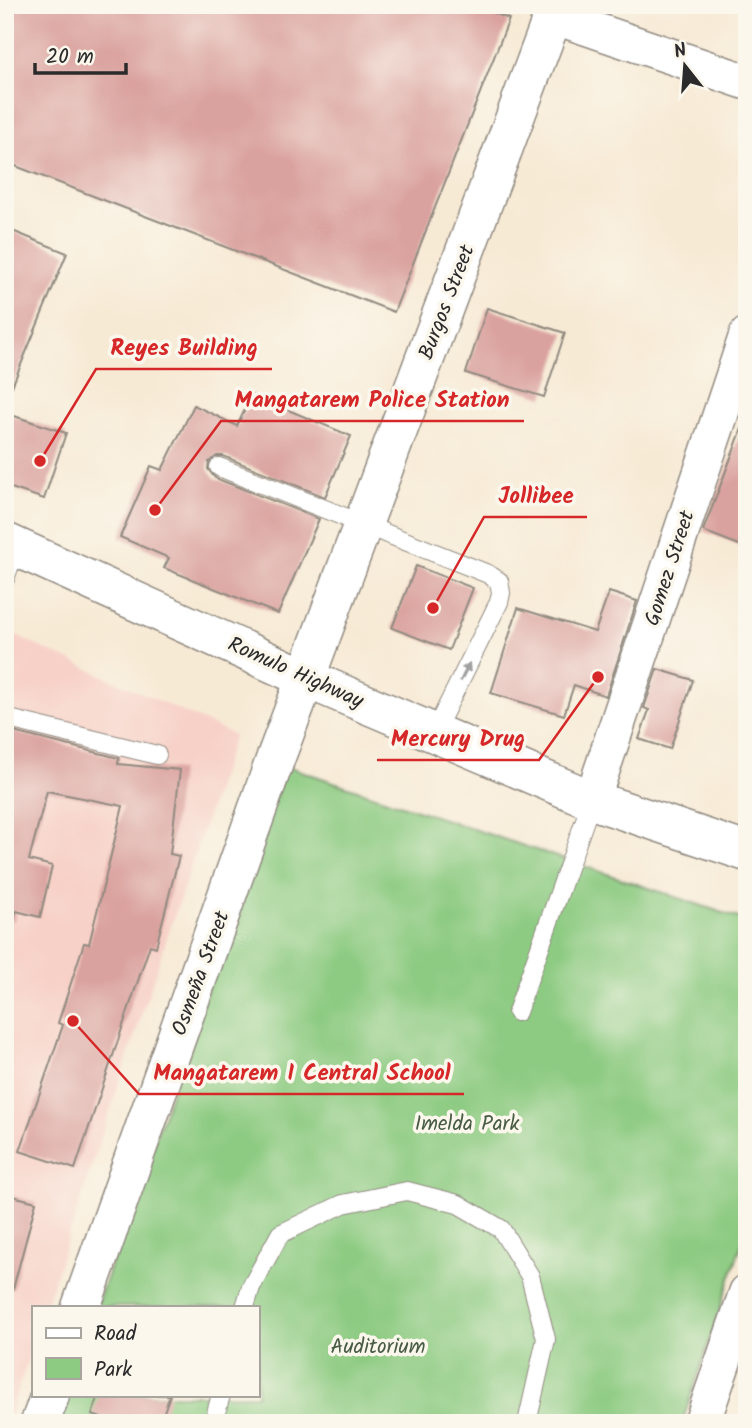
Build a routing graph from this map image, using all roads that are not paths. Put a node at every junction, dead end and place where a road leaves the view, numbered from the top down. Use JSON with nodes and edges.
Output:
{"nodes":[{"id":1,"x":555,"y":10,"type":"edge"},
{"id":2,"x":747,"y":82,"type":"edge"},
{"id":3,"x":747,"y":335,"type":"edge"},
{"id":4,"x":219,"y":467,"type":"dead end"},
{"id":5,"x":362,"y":526,"type":"junction"},
{"id":6,"x":9,"y":556,"type":"edge"},
{"id":7,"x":305,"y":678,"type":"junction"},
{"id":8,"x":5,"y":718,"type":"edge"},
{"id":9,"x":434,"y":733,"type":"junction"},
{"id":10,"x":157,"y":755,"type":"dead end"},
{"id":11,"x":592,"y":800,"type":"junction"},
{"id":12,"x":747,"y":852,"type":"edge"},
{"id":13,"x":517,"y":1012,"type":"dead end"},
{"id":14,"x":747,"y":1292,"type":"edge"},
{"id":15,"x":81,"y":1306,"type":"edge"},
{"id":16,"x":245,"y":1306,"type":"edge"},
{"id":17,"x":50,"y":1396,"type":"edge"},
{"id":18,"x":221,"y":1396,"type":"edge"},
{"id":19,"x":40,"y":1423,"type":"edge"},
{"id":20,"x":213,"y":1423,"type":"edge"},
{"id":21,"x":527,"y":1423,"type":"edge"},
{"id":22,"x":702,"y":1423,"type":"edge"}],
"edges":[{"from":1,"to":2,"type":"street"},
{"from":1,"to":5,"type":"main road","name":"Burgos Street"},
{"from":3,"to":11,"type":"street","name":"Gomez Street"},
{"from":4,"to":5,"type":"lane"},
{"from":5,"to":7,"type":"main road","name":"Burgos Street"},
{"from":9,"to":5,"type":"lane","one_way":true},
{"from":6,"to":7,"type":"main road","name":"Romulo Highway"},
{"from":7,"to":9,"type":"main road","name":"Romulo Highway"},
{"from":7,"to":15,"type":"main road","name":"Osmeña Street"},
{"from":8,"to":10,"type":"lane"},
{"from":9,"to":11,"type":"main road","name":"Romulo Highway"},
{"from":11,"to":12,"type":"main road","name":"Romulo Highway"},
{"from":11,"to":13,"type":"lane"},
{"from":14,"to":22,"type":"street"},
{"from":16,"to":21,"type":"lane"},
{"from":17,"to":19,"type":"main road"},
{"from":18,"to":20,"type":"lane"}]}
